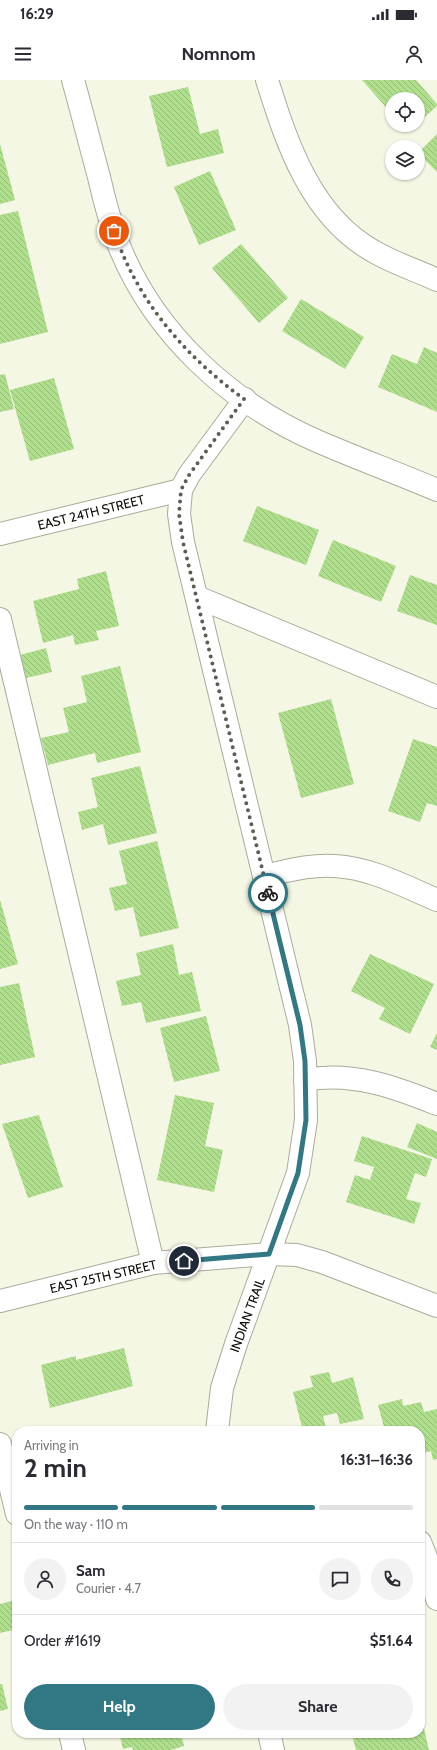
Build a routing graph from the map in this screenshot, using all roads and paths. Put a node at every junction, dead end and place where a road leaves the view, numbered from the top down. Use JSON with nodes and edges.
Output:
{"nodes":[{"id":1,"x":73,"y":80,"type":"edge"},
{"id":2,"x":267,"y":80,"type":"edge"},
{"id":3,"x":437,"y":280,"type":"edge"},
{"id":4,"x":244,"y":399,"type":"junction"},
{"id":5,"x":181,"y":490,"type":"junction"},
{"id":6,"x":437,"y":490,"type":"edge"},
{"id":7,"x":0,"y":534,"type":"edge"},
{"id":8,"x":197,"y":597,"type":"junction"},
{"id":9,"x":0,"y":619,"type":"edge"},
{"id":10,"x":437,"y":697,"type":"edge"},
{"id":11,"x":264,"y":876,"type":"junction"},
{"id":12,"x":437,"y":900,"type":"edge"},
{"id":13,"x":305,"y":1080,"type":"junction"},
{"id":14,"x":437,"y":1104,"type":"edge"},
{"id":15,"x":269,"y":1254,"type":"junction"},
{"id":16,"x":153,"y":1263,"type":"junction"},
{"id":17,"x":0,"y":1301,"type":"edge"},
{"id":18,"x":437,"y":1306,"type":"edge"},
{"id":19,"x":218,"y":1426,"type":"edge"},
{"id":20,"x":0,"y":1444,"type":"edge"},
{"id":21,"x":12,"y":1493,"type":"edge"},
{"id":22,"x":425,"y":1555,"type":"edge"},
{"id":23,"x":437,"y":1599,"type":"edge"},
{"id":24,"x":71,"y":1738,"type":"edge"},
{"id":25,"x":270,"y":1738,"type":"edge"},
{"id":26,"x":74,"y":1750,"type":"edge"},
{"id":27,"x":273,"y":1750,"type":"edge"}],
"edges":[{"from":1,"to":4,"type":"street"},
{"from":2,"to":3,"type":"street"},
{"from":4,"to":5,"type":"street","name":"INDIAN TRAIL"},
{"from":4,"to":6,"type":"street"},
{"from":5,"to":7,"type":"street","name":"EAST 24TH STREET"},
{"from":5,"to":8,"type":"street","name":"INDIAN TRAIL"},
{"from":8,"to":10,"type":"street"},
{"from":8,"to":11,"type":"street","name":"INDIAN TRAIL"},
{"from":9,"to":16,"type":"street"},
{"from":11,"to":12,"type":"street"},
{"from":11,"to":13,"type":"street","name":"INDIAN TRAIL"},
{"from":13,"to":14,"type":"street"},
{"from":13,"to":15,"type":"street","name":"INDIAN TRAIL"},
{"from":15,"to":16,"type":"street","name":"EAST 25TH STREET"},
{"from":15,"to":18,"type":"street","name":"EAST 25TH STREET"},
{"from":15,"to":19,"type":"street","name":"INDIAN TRAIL"},
{"from":16,"to":17,"type":"street","name":"EAST 25TH STREET"},
{"from":20,"to":21,"type":"street"},
{"from":22,"to":23,"type":"street"},
{"from":24,"to":26,"type":"street"},
{"from":25,"to":27,"type":"street"}]}
